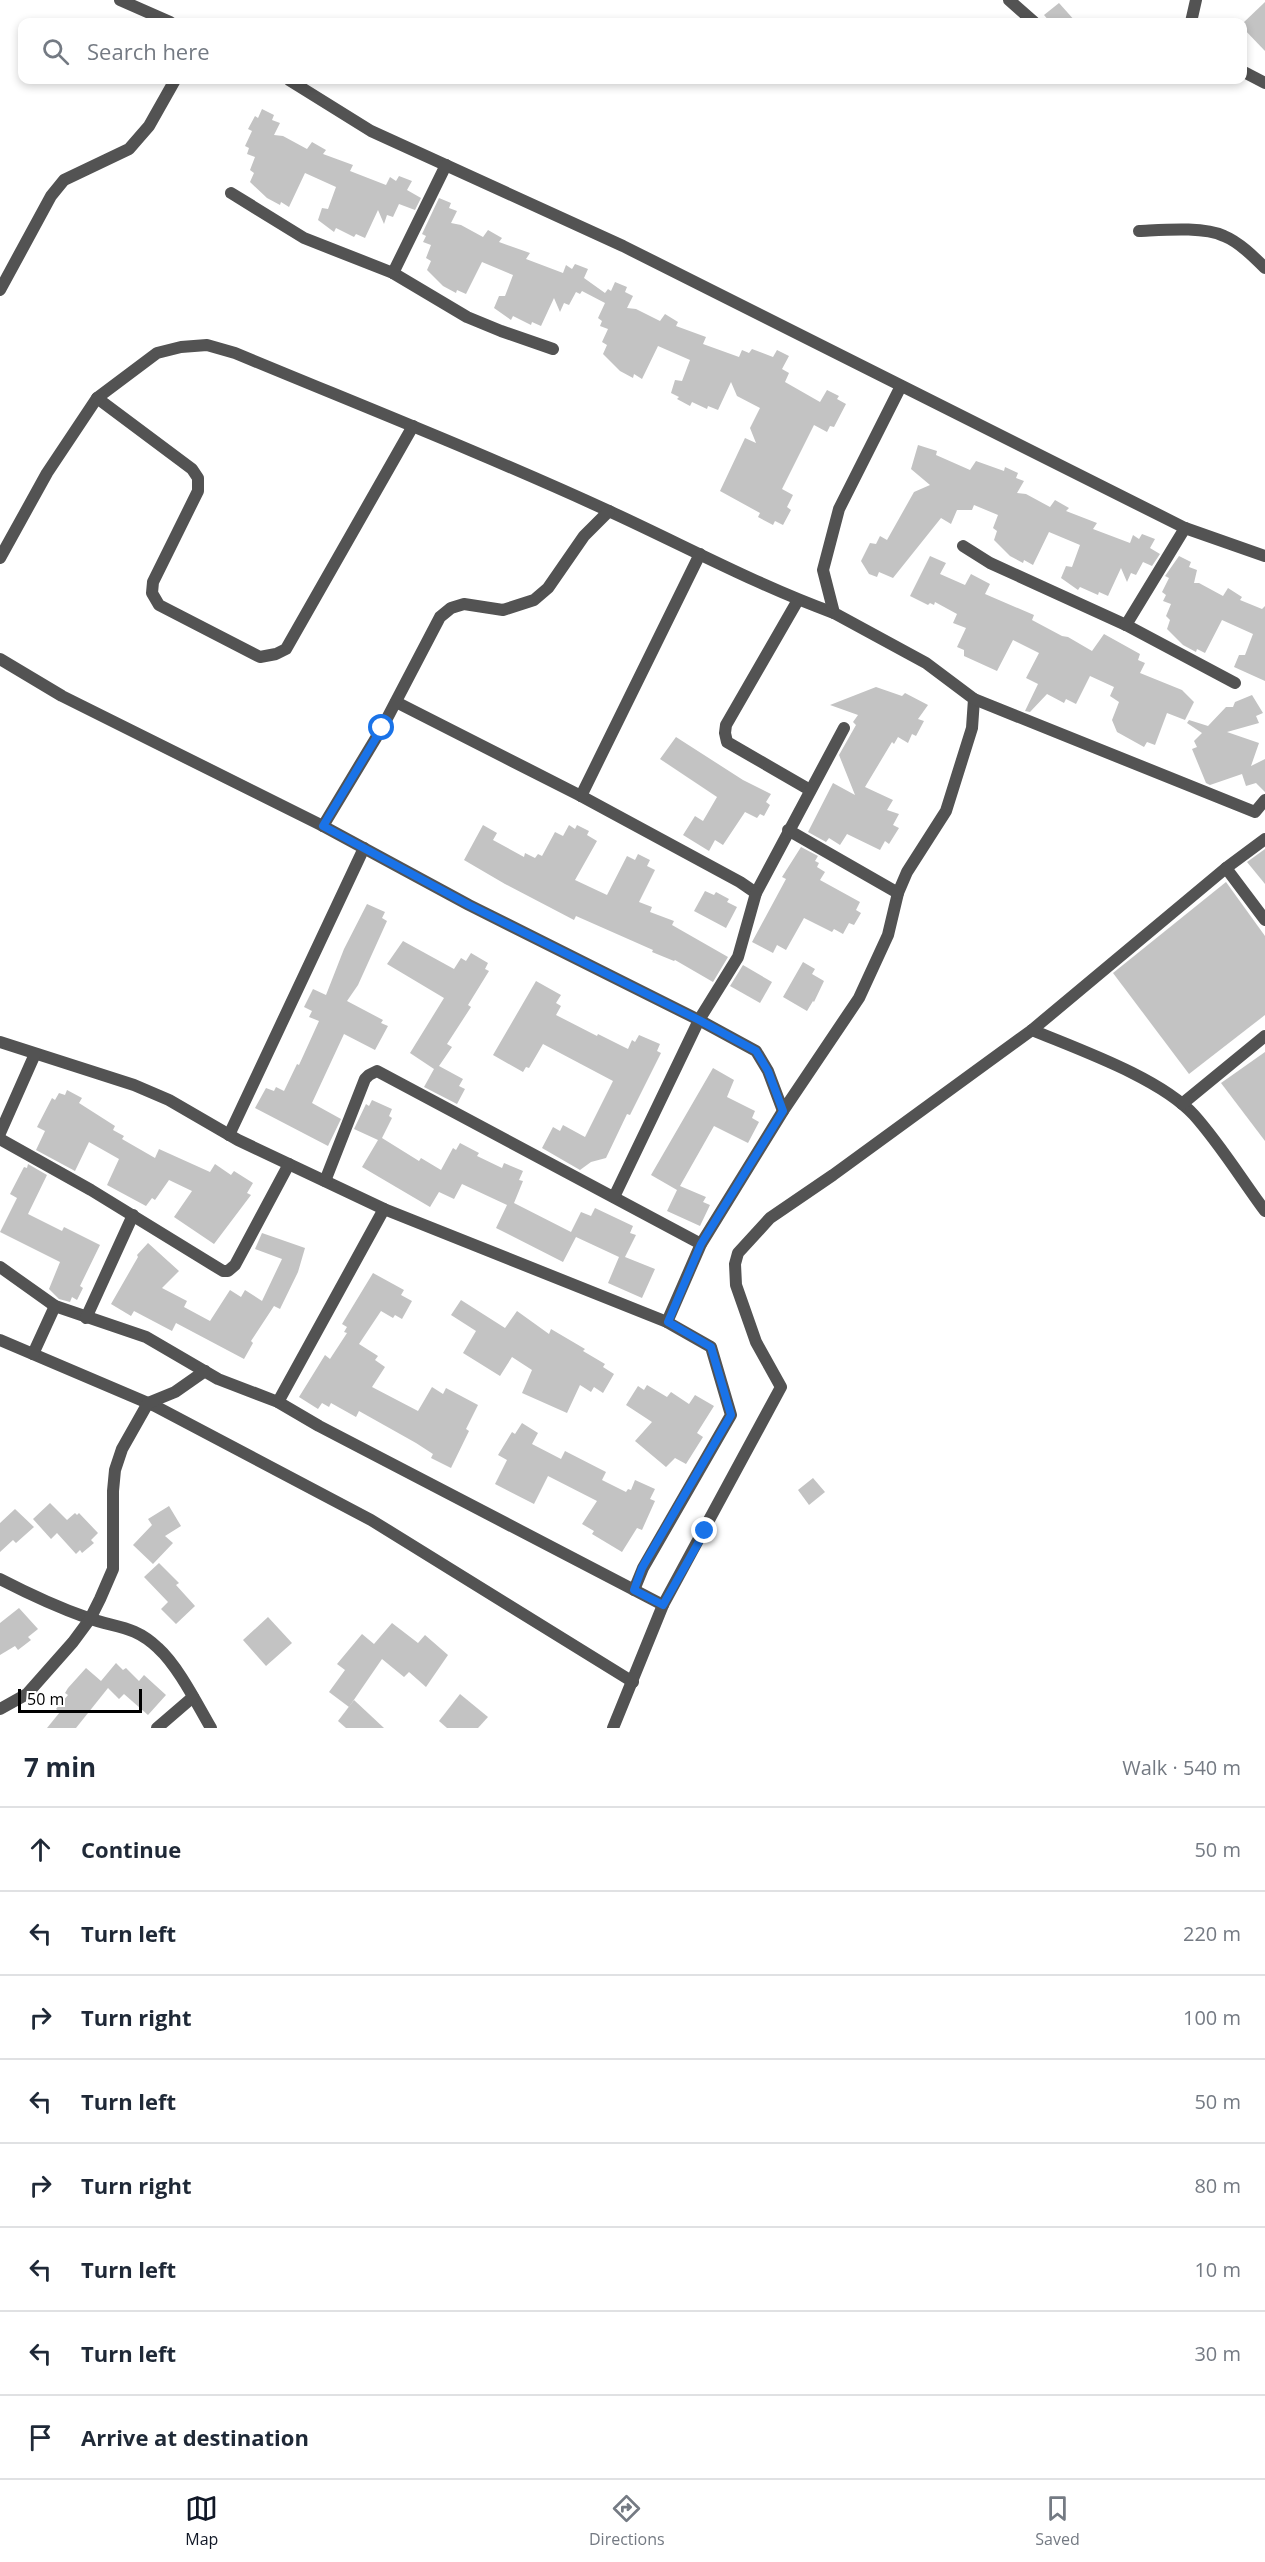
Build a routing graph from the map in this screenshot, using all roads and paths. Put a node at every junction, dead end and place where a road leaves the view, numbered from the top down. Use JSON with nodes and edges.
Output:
{"nodes":[{"id":1,"x":120,"y":0,"type":"edge"},
{"id":2,"x":1009,"y":0,"type":"edge"},
{"id":3,"x":1196,"y":0,"type":"edge"},
{"id":4,"x":161,"y":18,"type":"edge"},
{"id":5,"x":1029,"y":18,"type":"edge"},
{"id":6,"x":1192,"y":18,"type":"edge"},
{"id":7,"x":1247,"y":74,"type":"edge"},
{"id":8,"x":1265,"y":83,"type":"edge"},
{"id":9,"x":173,"y":84,"type":"edge"},
{"id":10,"x":296,"y":84,"type":"edge"},
{"id":11,"x":446,"y":165,"type":"junction"},
{"id":12,"x":231,"y":193,"type":"dead end"},
{"id":13,"x":1139,"y":231,"type":"dead end"},
{"id":14,"x":1265,"y":268,"type":"edge"},
{"id":15,"x":393,"y":273,"type":"junction"},
{"id":16,"x":0,"y":290,"type":"edge"},
{"id":17,"x":553,"y":349,"type":"dead end"},
{"id":18,"x":901,"y":386,"type":"junction"},
{"id":19,"x":97,"y":398,"type":"junction"},
{"id":20,"x":413,"y":426,"type":"junction"},
{"id":21,"x":609,"y":511,"type":"junction"},
{"id":22,"x":1185,"y":528,"type":"junction"},
{"id":23,"x":963,"y":546,"type":"dead end"},
{"id":24,"x":1,"y":554,"type":"edge"},
{"id":25,"x":700,"y":554,"type":"junction"},
{"id":26,"x":1265,"y":556,"type":"edge"},
{"id":27,"x":798,"y":600,"type":"junction"},
{"id":28,"x":834,"y":613,"type":"junction"},
{"id":29,"x":1126,"y":625,"type":"junction"},
{"id":30,"x":0,"y":659,"type":"edge"},
{"id":31,"x":1235,"y":683,"type":"dead end"},
{"id":32,"x":974,"y":699,"type":"junction"},
{"id":33,"x":396,"y":702,"type":"junction"},
{"id":34,"x":844,"y":728,"type":"dead end"},
{"id":35,"x":810,"y":790,"type":"junction"},
{"id":36,"x":581,"y":796,"type":"junction"},
{"id":37,"x":1265,"y":800,"type":"edge"},
{"id":38,"x":323,"y":826,"type":"junction"},
{"id":39,"x":788,"y":830,"type":"junction"},
{"id":40,"x":1265,"y":839,"type":"edge"},
{"id":41,"x":364,"y":848,"type":"junction"},
{"id":42,"x":1226,"y":868,"type":"junction"},
{"id":43,"x":756,"y":893,"type":"junction"},
{"id":44,"x":898,"y":893,"type":"junction"},
{"id":45,"x":1265,"y":920,"type":"edge"},
{"id":46,"x":699,"y":1020,"type":"junction"},
{"id":47,"x":1032,"y":1030,"type":"junction"},
{"id":48,"x":1265,"y":1036,"type":"edge"},
{"id":49,"x":0,"y":1042,"type":"edge"},
{"id":50,"x":35,"y":1054,"type":"junction"},
{"id":51,"x":1182,"y":1104,"type":"junction"},
{"id":52,"x":783,"y":1111,"type":"junction"},
{"id":53,"x":0,"y":1133,"type":"edge"},
{"id":54,"x":229,"y":1135,"type":"junction"},
{"id":55,"x":0,"y":1139,"type":"edge"},
{"id":56,"x":289,"y":1164,"type":"junction"},
{"id":57,"x":325,"y":1181,"type":"junction"},
{"id":58,"x":614,"y":1197,"type":"junction"},
{"id":59,"x":384,"y":1209,"type":"junction"},
{"id":60,"x":1265,"y":1211,"type":"edge"},
{"id":61,"x":133,"y":1215,"type":"junction"},
{"id":62,"x":701,"y":1244,"type":"junction"},
{"id":63,"x":0,"y":1267,"type":"edge"},
{"id":64,"x":55,"y":1306,"type":"junction"},
{"id":65,"x":86,"y":1317,"type":"junction"},
{"id":66,"x":668,"y":1322,"type":"junction"},
{"id":67,"x":0,"y":1340,"type":"edge"},
{"id":68,"x":33,"y":1354,"type":"junction"},
{"id":69,"x":204,"y":1371,"type":"junction"},
{"id":70,"x":278,"y":1402,"type":"junction"},
{"id":71,"x":148,"y":1403,"type":"junction"},
{"id":72,"x":0,"y":1579,"type":"edge"},
{"id":73,"x":634,"y":1590,"type":"junction"},
{"id":74,"x":663,"y":1605,"type":"junction"},
{"id":75,"x":90,"y":1619,"type":"junction"},
{"id":76,"x":633,"y":1682,"type":"junction"},
{"id":77,"x":193,"y":1697,"type":"junction"},
{"id":78,"x":0,"y":1709,"type":"edge"},
{"id":79,"x":157,"y":1728,"type":"edge"},
{"id":80,"x":211,"y":1728,"type":"edge"},
{"id":81,"x":613,"y":1728,"type":"edge"}],
"edges":[{"from":1,"to":4,"type":"street"},
{"from":2,"to":5,"type":"street"},
{"from":3,"to":6,"type":"street"},
{"from":7,"to":8,"type":"street"},
{"from":9,"to":16,"type":"street"},
{"from":10,"to":11,"type":"street"},
{"from":11,"to":15,"type":"street"},
{"from":11,"to":18,"type":"street"},
{"from":12,"to":15,"type":"street"},
{"from":13,"to":14,"type":"street"},
{"from":15,"to":17,"type":"street"},
{"from":18,"to":22,"type":"street"},
{"from":18,"to":28,"type":"street"},
{"from":19,"to":20,"type":"street"},
{"from":19,"to":20,"type":"street"},
{"from":19,"to":24,"type":"street"},
{"from":20,"to":21,"type":"street"},
{"from":21,"to":25,"type":"street"},
{"from":21,"to":33,"type":"street"},
{"from":22,"to":26,"type":"street"},
{"from":22,"to":29,"type":"street"},
{"from":23,"to":29,"type":"street"},
{"from":25,"to":27,"type":"street"},
{"from":25,"to":36,"type":"street"},
{"from":27,"to":28,"type":"street"},
{"from":27,"to":35,"type":"street"},
{"from":28,"to":32,"type":"street"},
{"from":29,"to":31,"type":"street"},
{"from":30,"to":38,"type":"street"},
{"from":32,"to":37,"type":"street"},
{"from":32,"to":44,"type":"street"},
{"from":33,"to":36,"type":"street"},
{"from":33,"to":38,"type":"street"},
{"from":34,"to":35,"type":"street"},
{"from":35,"to":39,"type":"street"},
{"from":36,"to":43,"type":"street"},
{"from":38,"to":41,"type":"street"},
{"from":39,"to":43,"type":"street"},
{"from":39,"to":44,"type":"street"},
{"from":40,"to":42,"type":"street"},
{"from":41,"to":46,"type":"street"},
{"from":41,"to":54,"type":"street"},
{"from":42,"to":45,"type":"street"},
{"from":42,"to":47,"type":"street"},
{"from":43,"to":46,"type":"street"},
{"from":44,"to":52,"type":"street"},
{"from":46,"to":52,"type":"street"},
{"from":46,"to":58,"type":"street"},
{"from":47,"to":51,"type":"street"},
{"from":47,"to":74,"type":"street"},
{"from":48,"to":51,"type":"street"},
{"from":49,"to":50,"type":"street"},
{"from":50,"to":53,"type":"street"},
{"from":50,"to":54,"type":"street"},
{"from":51,"to":60,"type":"street"},
{"from":52,"to":62,"type":"street"},
{"from":54,"to":56,"type":"street"},
{"from":55,"to":61,"type":"street"},
{"from":56,"to":57,"type":"street"},
{"from":56,"to":61,"type":"street"},
{"from":57,"to":58,"type":"street"},
{"from":57,"to":59,"type":"street"},
{"from":58,"to":62,"type":"street"},
{"from":59,"to":66,"type":"street"},
{"from":59,"to":70,"type":"street"},
{"from":61,"to":65,"type":"street"},
{"from":62,"to":66,"type":"street"},
{"from":63,"to":64,"type":"street"},
{"from":64,"to":65,"type":"street"},
{"from":64,"to":68,"type":"street"},
{"from":65,"to":69,"type":"street"},
{"from":66,"to":73,"type":"street"},
{"from":67,"to":68,"type":"street"},
{"from":68,"to":71,"type":"street"},
{"from":69,"to":70,"type":"street"},
{"from":69,"to":71,"type":"street"},
{"from":70,"to":73,"type":"street"},
{"from":71,"to":75,"type":"street"},
{"from":71,"to":76,"type":"street"},
{"from":72,"to":75,"type":"street"},
{"from":73,"to":74,"type":"street"},
{"from":74,"to":76,"type":"street"},
{"from":75,"to":77,"type":"street"},
{"from":75,"to":78,"type":"street"},
{"from":76,"to":81,"type":"street"},
{"from":77,"to":79,"type":"street"},
{"from":77,"to":80,"type":"street"}]}
